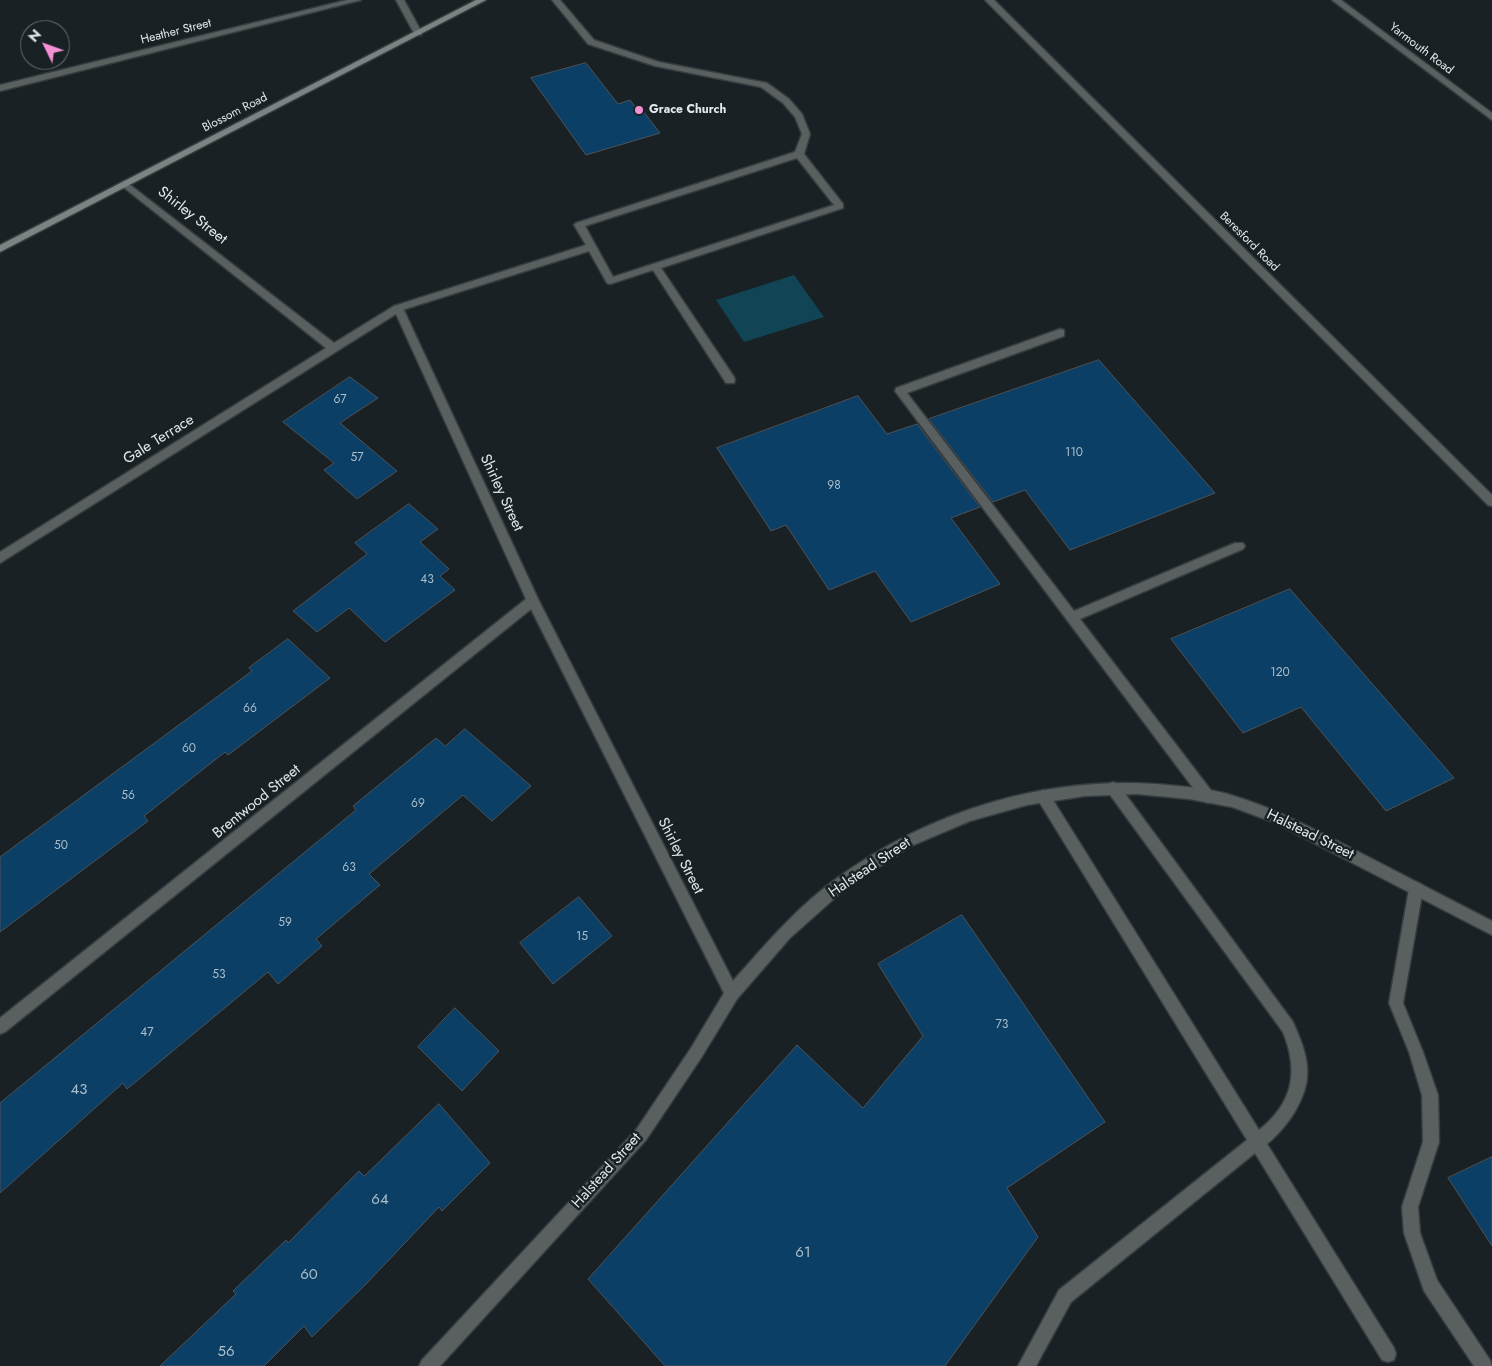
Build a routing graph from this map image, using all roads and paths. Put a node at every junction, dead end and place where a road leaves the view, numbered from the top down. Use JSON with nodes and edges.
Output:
{"nodes":[{"id":1,"x":357,"y":0,"type":"edge"},
{"id":2,"x":400,"y":0,"type":"edge"},
{"id":3,"x":482,"y":0,"type":"edge"},
{"id":4,"x":556,"y":0,"type":"edge"},
{"id":5,"x":989,"y":0,"type":"edge"},
{"id":6,"x":1336,"y":0,"type":"edge"},
{"id":7,"x":418,"y":33,"type":"junction"},
{"id":8,"x":0,"y":88,"type":"edge"},
{"id":9,"x":1492,"y":117,"type":"edge"},
{"id":10,"x":799,"y":154,"type":"junction"},
{"id":11,"x":125,"y":184,"type":"junction"},
{"id":12,"x":591,"y":247,"type":"junction"},
{"id":13,"x":0,"y":249,"type":"edge"},
{"id":14,"x":654,"y":266,"type":"junction"},
{"id":15,"x":398,"y":308,"type":"junction"},
{"id":16,"x":1060,"y":333,"type":"dead end"},
{"id":17,"x":333,"y":348,"type":"junction"},
{"id":18,"x":730,"y":380,"type":"dead end"},
{"id":19,"x":1492,"y":502,"type":"edge"},
{"id":20,"x":1239,"y":546,"type":"dead end"},
{"id":21,"x":0,"y":558,"type":"edge"},
{"id":22,"x":534,"y":601,"type":"junction"},
{"id":23,"x":1070,"y":617,"type":"junction"},
{"id":24,"x":1113,"y":788,"type":"junction"},
{"id":25,"x":1043,"y":796,"type":"junction"},
{"id":26,"x":1208,"y":797,"type":"junction"},
{"id":27,"x":1416,"y":889,"type":"junction"},
{"id":28,"x":1492,"y":928,"type":"edge"},
{"id":29,"x":732,"y":994,"type":"junction"},
{"id":30,"x":0,"y":1027,"type":"edge"},
{"id":31,"x":1258,"y":1142,"type":"junction"},
{"id":32,"x":1388,"y":1354,"type":"dead end"},
{"id":33,"x":428,"y":1366,"type":"edge"},
{"id":34,"x":1027,"y":1366,"type":"edge"},
{"id":35,"x":1484,"y":1366,"type":"edge"}],
"edges":[{"from":1,"to":8,"type":"street","name":"Heather Street"},
{"from":2,"to":7,"type":"street"},
{"from":3,"to":7,"type":"street","name":"Blossom Road"},
{"from":4,"to":10,"type":"street"},
{"from":5,"to":19,"type":"street","name":"Beresford Road"},
{"from":6,"to":9,"type":"street","name":"Yarmouth Road"},
{"from":7,"to":11,"type":"street","name":"Blossom Road"},
{"from":10,"to":12,"type":"street"},
{"from":10,"to":14,"type":"street"},
{"from":11,"to":13,"type":"street","name":"Blossom Road"},
{"from":11,"to":17,"type":"street","name":"Shirley Street"},
{"from":12,"to":14,"type":"street"},
{"from":12,"to":15,"type":"street"},
{"from":14,"to":18,"type":"street"},
{"from":15,"to":17,"type":"street"},
{"from":15,"to":22,"type":"street","name":"Shirley Street"},
{"from":16,"to":23,"type":"street"},
{"from":17,"to":21,"type":"street","name":"Gale Terrace"},
{"from":20,"to":23,"type":"street"},
{"from":22,"to":29,"type":"street","name":"Shirley Street"},
{"from":22,"to":30,"type":"street","name":"Brentwood Street"},
{"from":23,"to":26,"type":"street"},
{"from":24,"to":25,"type":"street","name":"Halstead Street"},
{"from":24,"to":26,"type":"street","name":"Halstead Street"},
{"from":24,"to":31,"type":"street"},
{"from":25,"to":29,"type":"street","name":"Halstead Street"},
{"from":25,"to":31,"type":"street"},
{"from":26,"to":27,"type":"street","name":"Halstead Street"},
{"from":27,"to":28,"type":"street","name":"Halstead Street"},
{"from":27,"to":35,"type":"street"},
{"from":29,"to":33,"type":"street","name":"Halstead Street"},
{"from":31,"to":32,"type":"street"},
{"from":31,"to":34,"type":"street"}]}
